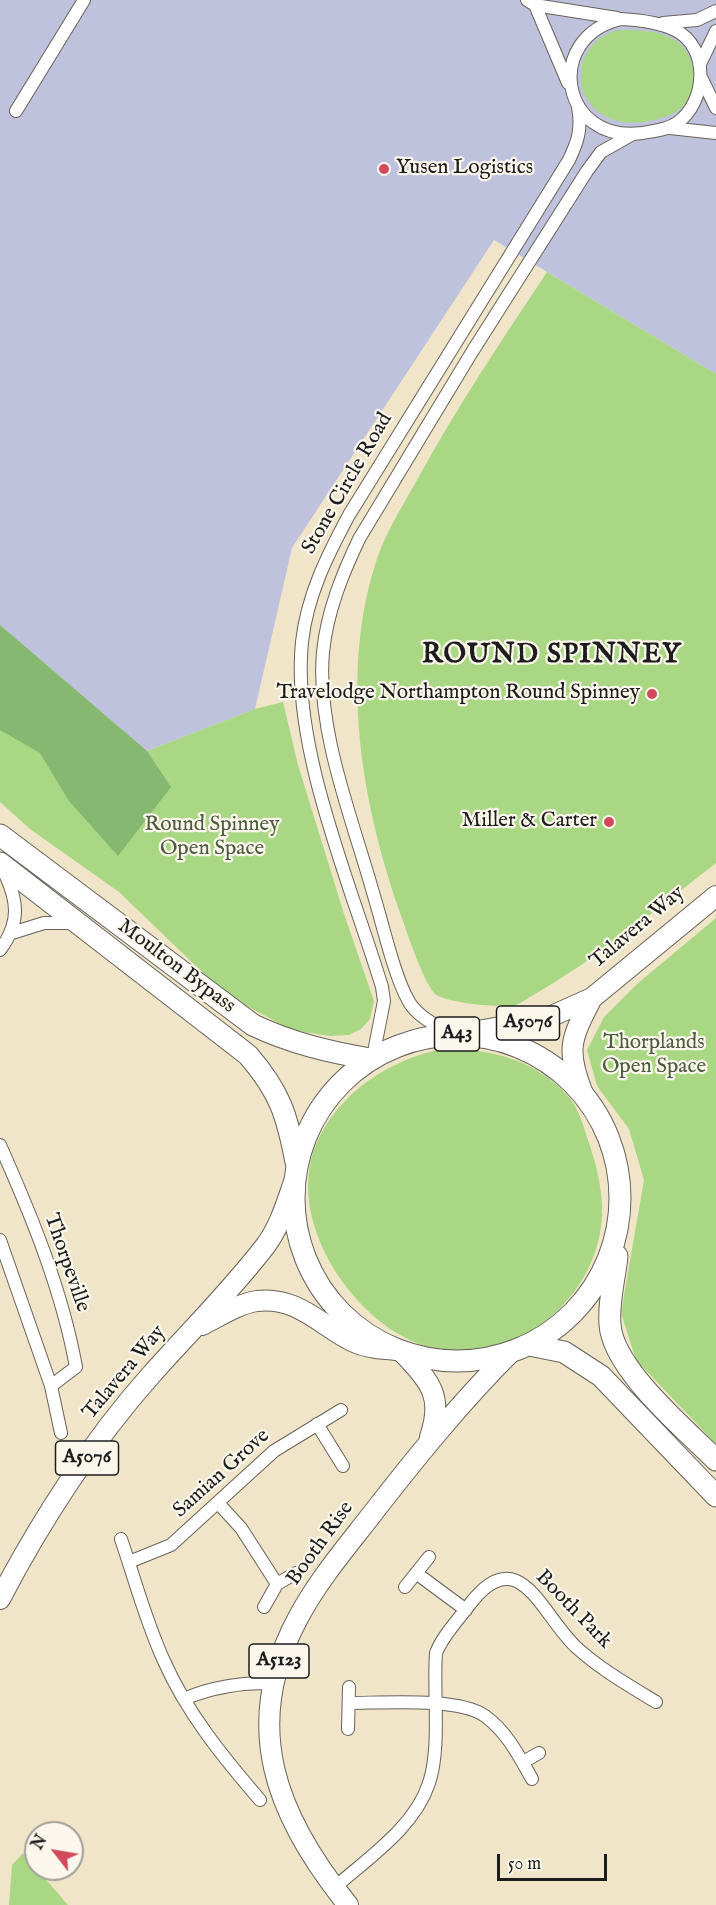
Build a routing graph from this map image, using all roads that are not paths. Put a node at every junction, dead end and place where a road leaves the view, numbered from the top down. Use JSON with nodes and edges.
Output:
{"nodes":[{"id":1,"x":84,"y":0,"type":"edge"},
{"id":2,"x":531,"y":2,"type":"edge"},
{"id":3,"x":716,"y":11,"type":"edge"},
{"id":4,"x":621,"y":19,"type":"junction"},
{"id":5,"x":656,"y":23,"type":"junction"},
{"id":6,"x":716,"y":31,"type":"edge"},
{"id":7,"x":700,"y":70,"type":"junction"},
{"id":8,"x":570,"y":87,"type":"junction"},
{"id":9,"x":578,"y":107,"type":"junction"},
{"id":10,"x":716,"y":108,"type":"edge"},
{"id":11,"x":16,"y":111,"type":"dead end"},
{"id":12,"x":669,"y":128,"type":"junction"},
{"id":13,"x":716,"y":133,"type":"edge"},
{"id":14,"x":633,"y":134,"type":"junction"},
{"id":15,"x":0,"y":835,"type":"edge"},
{"id":16,"x":0,"y":864,"type":"edge"},
{"id":17,"x":716,"y":896,"type":"edge"},
{"id":18,"x":76,"y":922,"type":"junction"},
{"id":19,"x":12,"y":933,"type":"junction"},
{"id":20,"x":0,"y":950,"type":"edge"},
{"id":21,"x":592,"y":998,"type":"junction"},
{"id":22,"x":455,"y":1034,"type":"junction"},
{"id":23,"x":372,"y":1058,"type":"junction"},
{"id":24,"x":582,"y":1091,"type":"junction"},
{"id":25,"x":0,"y":1145,"type":"edge"},
{"id":26,"x":296,"y":1174,"type":"junction"},
{"id":27,"x":618,"y":1225,"type":"junction"},
{"id":28,"x":0,"y":1240,"type":"edge"},
{"id":29,"x":192,"y":1330,"type":"junction"},
{"id":30,"x":520,"y":1348,"type":"junction"},
{"id":31,"x":400,"y":1351,"type":"junction"},
{"id":32,"x":51,"y":1386,"type":"junction"},
{"id":33,"x":341,"y":1410,"type":"dead end"},
{"id":34,"x":317,"y":1424,"type":"junction"},
{"id":35,"x":61,"y":1433,"type":"dead end"},
{"id":36,"x":428,"y":1442,"type":"junction"},
{"id":37,"x":716,"y":1460,"type":"edge"},
{"id":38,"x":343,"y":1466,"type":"dead end"},
{"id":39,"x":716,"y":1496,"type":"edge"},
{"id":40,"x":218,"y":1503,"type":"junction"},
{"id":41,"x":121,"y":1539,"type":"dead end"},
{"id":42,"x":429,"y":1557,"type":"dead end"},
{"id":43,"x":129,"y":1562,"type":"junction"},
{"id":44,"x":296,"y":1573,"type":"dead end"},
{"id":45,"x":416,"y":1573,"type":"junction"},
{"id":46,"x":277,"y":1584,"type":"junction"},
{"id":47,"x":405,"y":1587,"type":"dead end"},
{"id":48,"x":0,"y":1599,"type":"edge"},
{"id":49,"x":264,"y":1607,"type":"dead end"},
{"id":50,"x":466,"y":1610,"type":"junction"},
{"id":51,"x":273,"y":1684,"type":"junction"},
{"id":52,"x":349,"y":1687,"type":"dead end"},
{"id":53,"x":184,"y":1699,"type":"junction"},
{"id":54,"x":656,"y":1702,"type":"dead end"},
{"id":55,"x":349,"y":1703,"type":"junction"},
{"id":56,"x":434,"y":1704,"type":"junction"},
{"id":57,"x":348,"y":1730,"type":"dead end"},
{"id":58,"x":539,"y":1753,"type":"dead end"},
{"id":59,"x":523,"y":1762,"type":"junction"},
{"id":60,"x":532,"y":1779,"type":"dead end"},
{"id":61,"x":260,"y":1800,"type":"dead end"},
{"id":62,"x":334,"y":1888,"type":"junction"},
{"id":63,"x":348,"y":1905,"type":"edge"}],
"edges":[{"from":1,"to":11,"type":"street"},
{"from":2,"to":4,"type":"street"},
{"from":2,"to":8,"type":"street","name":"Stone Circle Road"},
{"from":3,"to":5,"type":"street"},
{"from":4,"to":5,"type":"street"},
{"from":4,"to":8,"type":"street"},
{"from":5,"to":7,"type":"street"},
{"from":6,"to":7,"type":"street"},
{"from":7,"to":10,"type":"street"},
{"from":7,"to":12,"type":"street"},
{"from":8,"to":9,"type":"street","name":"Stone Circle Road"},
{"from":9,"to":14,"type":"street","name":"Stone Circle Road"},
{"from":9,"to":23,"type":"street","name":"Stone Circle Road"},
{"from":12,"to":13,"type":"street","name":"Stone Circle Road"},
{"from":12,"to":14,"type":"street","name":"Stone Circle Road"},
{"from":14,"to":22,"type":"street","name":"Stone Circle Road"},
{"from":15,"to":23,"type":"highway","name":"Moulton Bypass"},
{"from":16,"to":18,"type":"highway","name":"Moulton Bypass","number":"A43"},
{"from":16,"to":19,"type":"street"},
{"from":17,"to":21,"type":"main road","name":"Talavera Way","number":"A5076"},
{"from":18,"to":19,"type":"street"},
{"from":18,"to":26,"type":"highway","name":"Moulton Bypass","number":"A43"},
{"from":19,"to":20,"type":"street"},
{"from":21,"to":22,"type":"main road","name":"Talavera Way","number":"A5076"},
{"from":21,"to":24,"type":"main road","name":"Talavera Way","number":"A5076"},
{"from":22,"to":23,"type":"highway","number":"A43"},
{"from":22,"to":24,"type":"highway","number":"A43"},
{"from":23,"to":26,"type":"highway","number":"A43"},
{"from":24,"to":27,"type":"highway","number":"A43"},
{"from":25,"to":32,"type":"street","name":"Thorpeville"},
{"from":26,"to":29,"type":"main road","name":"Talavera Way","number":"A5076"},
{"from":26,"to":31,"type":"highway","number":"A43"},
{"from":27,"to":30,"type":"highway","number":"A43"},
{"from":27,"to":37,"type":"highway","number":"A43"},
{"from":28,"to":32,"type":"street"},
{"from":29,"to":31,"type":"main road","name":"Talavera Way","number":"A5076"},
{"from":29,"to":48,"type":"main road","name":"Talavera Way","number":"A5076"},
{"from":30,"to":31,"type":"highway","number":"A43"},
{"from":30,"to":36,"type":"main road","name":"Booth Rise","number":"A5123"},
{"from":30,"to":39,"type":"highway","number":"A43"},
{"from":31,"to":36,"type":"main road","name":"Booth Rise","number":"A5123"},
{"from":32,"to":35,"type":"street"},
{"from":33,"to":34,"type":"street","name":"Samian Grove"},
{"from":34,"to":38,"type":"street"},
{"from":34,"to":40,"type":"street","name":"Samian Grove"},
{"from":36,"to":51,"type":"main road","name":"Booth Rise","number":"A5123"},
{"from":40,"to":43,"type":"street","name":"Samian Grove"},
{"from":40,"to":46,"type":"street"},
{"from":41,"to":43,"type":"street"},
{"from":42,"to":45,"type":"street"},
{"from":43,"to":53,"type":"street"},
{"from":44,"to":46,"type":"street"},
{"from":45,"to":47,"type":"street"},
{"from":45,"to":50,"type":"street"},
{"from":46,"to":49,"type":"street"},
{"from":50,"to":54,"type":"street","name":"Booth Park"},
{"from":50,"to":56,"type":"street","name":"Booth Park"},
{"from":51,"to":53,"type":"street"},
{"from":51,"to":62,"type":"main road","name":"Booth Rise","number":"A5123"},
{"from":52,"to":55,"type":"street"},
{"from":53,"to":61,"type":"street"},
{"from":55,"to":56,"type":"street"},
{"from":55,"to":57,"type":"street"},
{"from":56,"to":59,"type":"street"},
{"from":56,"to":62,"type":"street","name":"Booth Park"},
{"from":58,"to":59,"type":"street"},
{"from":59,"to":60,"type":"street"},
{"from":62,"to":63,"type":"main road","name":"Booth Rise","number":"A5123"}]}
